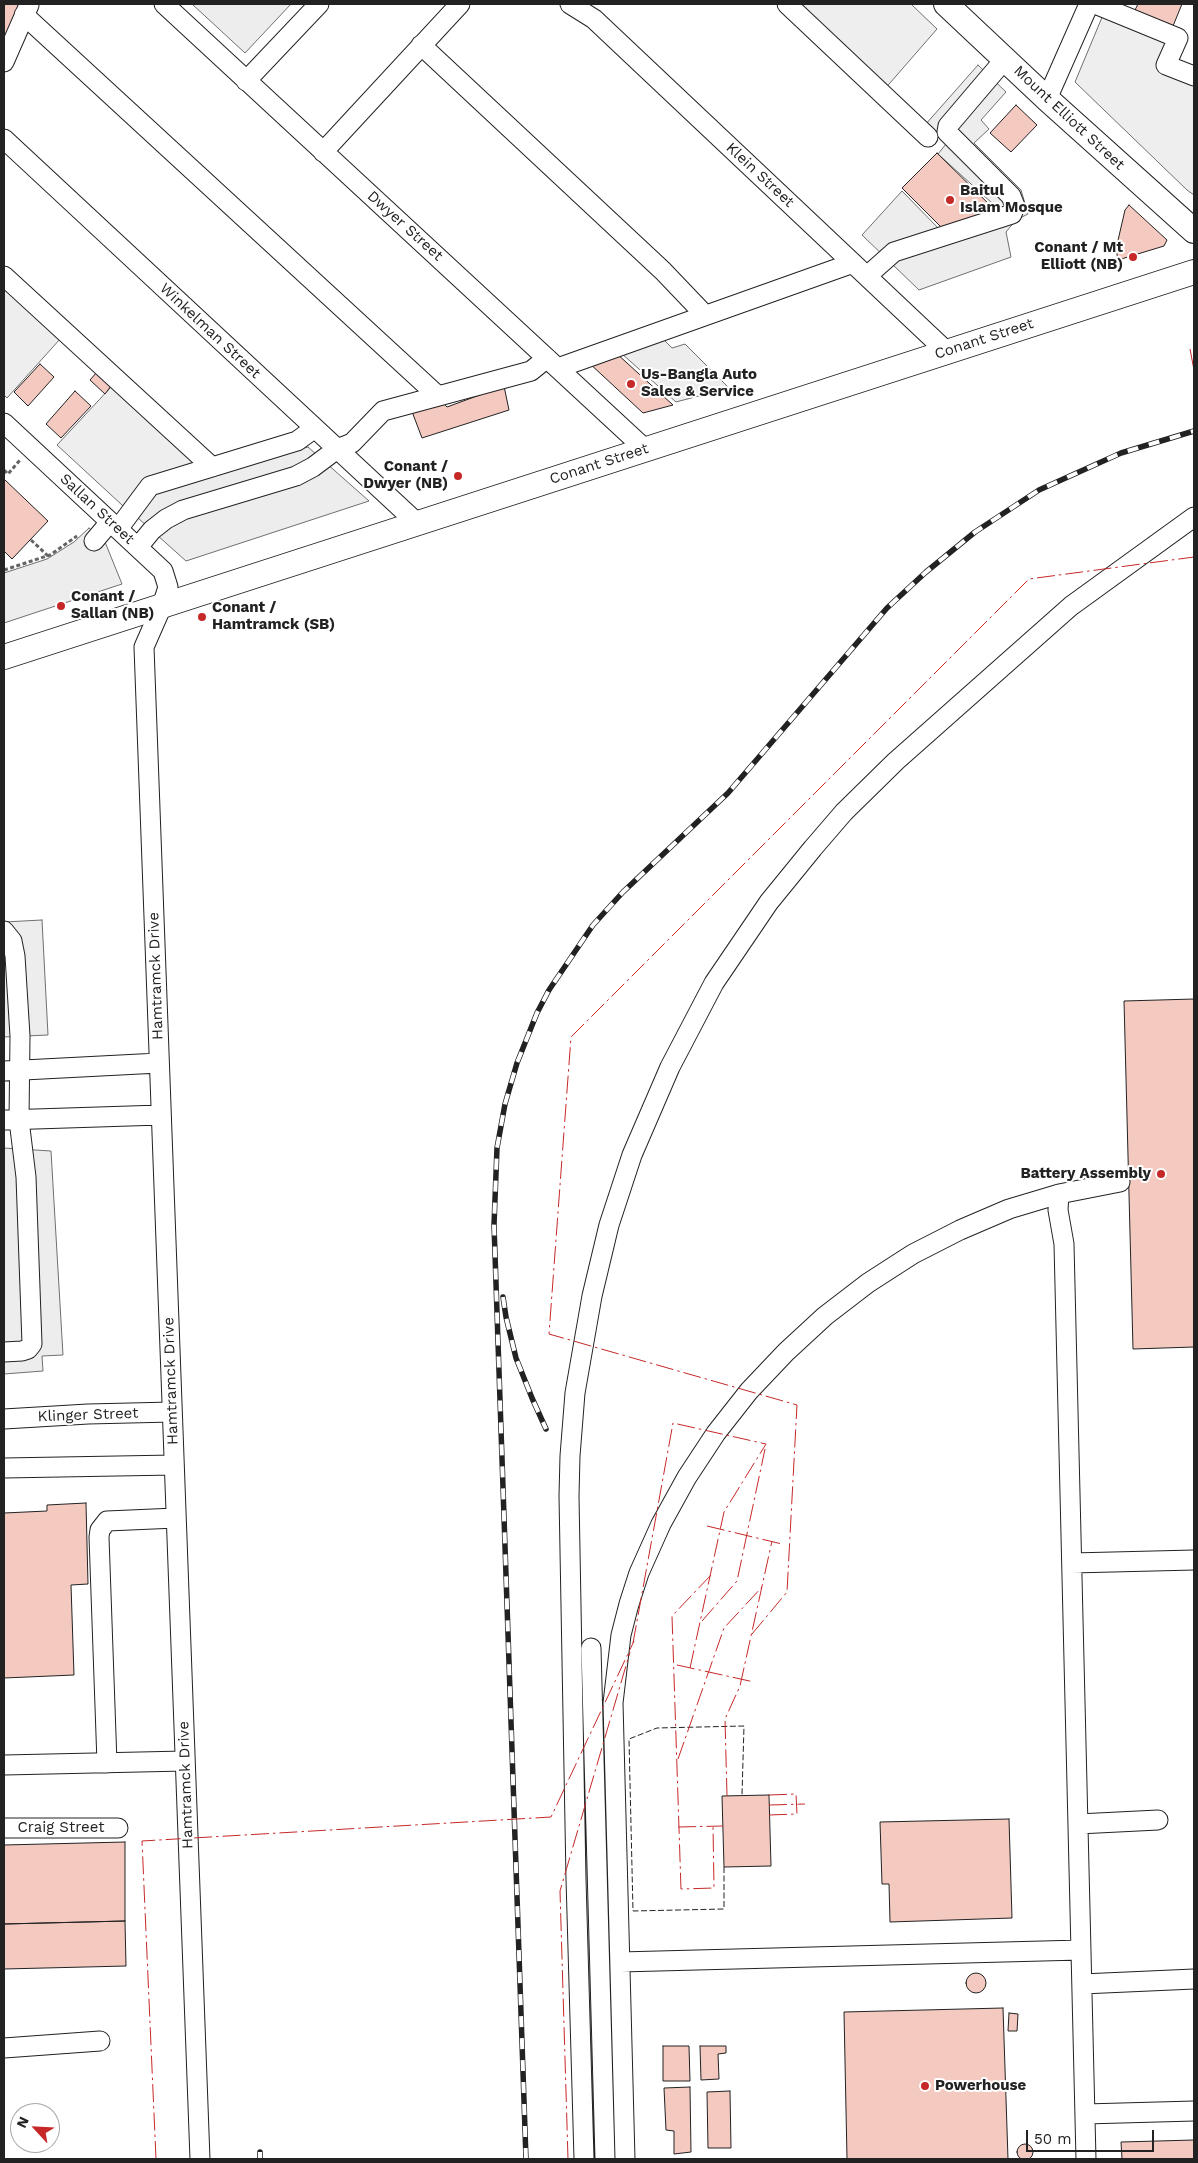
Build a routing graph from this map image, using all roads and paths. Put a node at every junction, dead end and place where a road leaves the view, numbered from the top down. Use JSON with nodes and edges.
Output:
{"nodes":[{"id":1,"x":164,"y":4,"type":"edge"},
{"id":2,"x":319,"y":4,"type":"edge"},
{"id":3,"x":460,"y":4,"type":"edge"},
{"id":4,"x":570,"y":4,"type":"edge"},
{"id":5,"x":787,"y":4,"type":"edge"},
{"id":6,"x":946,"y":4,"type":"edge"},
{"id":7,"x":1089,"y":4,"type":"edge"},
{"id":8,"x":1095,"y":4,"type":"edge"},
{"id":9,"x":27,"y":10,"type":"edge"},
{"id":10,"x":421,"y":45,"type":"junction"},
{"id":11,"x":1005,"y":59,"type":"junction"},
{"id":12,"x":4,"y":62,"type":"edge"},
{"id":13,"x":1194,"y":76,"type":"edge"},
{"id":14,"x":246,"y":81,"type":"junction"},
{"id":15,"x":1047,"y":99,"type":"junction"},
{"id":16,"x":928,"y":137,"type":"dead end"},
{"id":17,"x":4,"y":139,"type":"edge"},
{"id":18,"x":323,"y":152,"type":"junction"},
{"id":19,"x":1194,"y":231,"type":"edge"},
{"id":20,"x":853,"y":263,"type":"junction"},
{"id":21,"x":1194,"y":272,"type":"edge"},
{"id":22,"x":4,"y":276,"type":"edge"},
{"id":23,"x":867,"y":276,"type":"junction"},
{"id":24,"x":705,"y":315,"type":"junction"},
{"id":25,"x":946,"y":351,"type":"junction"},
{"id":26,"x":553,"y":363,"type":"junction"},
{"id":27,"x":438,"y":396,"type":"junction"},
{"id":28,"x":4,"y":423,"type":"edge"},
{"id":29,"x":314,"y":428,"type":"junction"},
{"id":30,"x":337,"y":449,"type":"junction"},
{"id":31,"x":646,"y":449,"type":"junction"},
{"id":32,"x":22,"y":458,"type":"dead end"},
{"id":33,"x":212,"y":467,"type":"junction"},
{"id":34,"x":4,"y":470,"type":"edge"},
{"id":35,"x":1194,"y":517,"type":"edge"},
{"id":36,"x":417,"y":523,"type":"junction"},
{"id":37,"x":114,"y":525,"type":"junction"},
{"id":38,"x":88,"y":536,"type":"joint"},
{"id":39,"x":31,"y":540,"type":"dead end"},
{"id":40,"x":138,"y":547,"type":"junction"},
{"id":41,"x":48,"y":556,"type":"junction"},
{"id":42,"x":4,"y":570,"type":"edge"},
{"id":43,"x":162,"y":606,"type":"junction"},
{"id":44,"x":4,"y":657,"type":"edge"},
{"id":45,"x":4,"y":931,"type":"edge"},
{"id":46,"x":159,"y":1063,"type":"junction"},
{"id":47,"x":11,"y":1071,"type":"edge"},
{"id":48,"x":161,"y":1115,"type":"junction"},
{"id":49,"x":11,"y":1120,"type":"edge"},
{"id":50,"x":1120,"y":1182,"type":"dead end"},
{"id":51,"x":1059,"y":1194,"type":"junction"},
{"id":52,"x":4,"y":1352,"type":"edge"},
{"id":53,"x":172,"y":1412,"type":"junction"},
{"id":54,"x":4,"y":1419,"type":"edge"},
{"id":55,"x":174,"y":1465,"type":"junction"},
{"id":56,"x":4,"y":1468,"type":"edge"},
{"id":57,"x":176,"y":1518,"type":"junction"},
{"id":58,"x":1194,"y":1560,"type":"edge"},
{"id":59,"x":1072,"y":1563,"type":"junction"},
{"id":60,"x":591,"y":1648,"type":"dead end"},
{"id":61,"x":185,"y":1761,"type":"junction"},
{"id":62,"x":107,"y":1763,"type":"junction"},
{"id":63,"x":4,"y":1765,"type":"edge"},
{"id":64,"x":1158,"y":1820,"type":"dead end"},
{"id":65,"x":1078,"y":1824,"type":"junction"},
{"id":66,"x":4,"y":1828,"type":"edge"},
{"id":67,"x":118,"y":1828,"type":"dead end"},
{"id":68,"x":1081,"y":1950,"type":"junction"},
{"id":69,"x":620,"y":1962,"type":"junction"},
{"id":70,"x":1194,"y":1979,"type":"edge"},
{"id":71,"x":1082,"y":1984,"type":"junction"},
{"id":72,"x":100,"y":2041,"type":"dead end"},
{"id":73,"x":4,"y":2048,"type":"edge"},
{"id":74,"x":1194,"y":2111,"type":"edge"},
{"id":75,"x":1085,"y":2114,"type":"junction"},
{"id":76,"x":200,"y":2159,"type":"edge"},
{"id":77,"x":584,"y":2159,"type":"edge"},
{"id":78,"x":605,"y":2159,"type":"edge"},
{"id":79,"x":625,"y":2159,"type":"edge"},
{"id":80,"x":1086,"y":2159,"type":"edge"}],
"edges":[{"from":1,"to":14,"type":"street","name":"Dwyer Street"},
{"from":2,"to":14,"type":"street"},
{"from":3,"to":10,"type":"street"},
{"from":4,"to":20,"type":"street","name":"Klein Street"},
{"from":5,"to":16,"type":"street"},
{"from":6,"to":11,"type":"main road","name":"Mount Elliott Street"},
{"from":7,"to":15,"type":"street"},
{"from":8,"to":13,"type":"street"},
{"from":9,"to":12,"type":"street"},
{"from":9,"to":27,"type":"street"},
{"from":10,"to":18,"type":"street"},
{"from":10,"to":24,"type":"street"},
{"from":11,"to":15,"type":"main road","name":"Mount Elliott Street"},
{"from":11,"to":23,"type":"street"},
{"from":14,"to":18,"type":"street","name":"Dwyer Street"},
{"from":15,"to":19,"type":"main road","name":"Mount Elliott Street"},
{"from":17,"to":29,"type":"street","name":"Winkelman Street"},
{"from":18,"to":26,"type":"street","name":"Dwyer Street"},
{"from":20,"to":23,"type":"street","name":"Klein Street"},
{"from":20,"to":24,"type":"street"},
{"from":21,"to":25,"type":"main road","name":"Conant Street"},
{"from":22,"to":33,"type":"street"},
{"from":23,"to":25,"type":"street","name":"Klein Street"},
{"from":24,"to":26,"type":"street"},
{"from":25,"to":31,"type":"main road","name":"Conant Street"},
{"from":26,"to":27,"type":"street"},
{"from":26,"to":31,"type":"street","name":"Dwyer Street"},
{"from":27,"to":30,"type":"street"},
{"from":28,"to":37,"type":"street","name":"Sallan Street"},
{"from":29,"to":30,"type":"street","name":"Winkelman Street"},
{"from":29,"to":33,"type":"street"},
{"from":30,"to":36,"type":"street","name":"Winkelman Street"},
{"from":30,"to":40,"type":"street"},
{"from":31,"to":36,"type":"main road","name":"Conant Street"},
{"from":32,"to":34,"type":"path"},
{"from":33,"to":37,"type":"street"},
{"from":35,"to":77,"type":"street"},
{"from":36,"to":43,"type":"main road","name":"Conant Street"},
{"from":37,"to":38,"type":"street"},
{"from":37,"to":40,"type":"street","name":"Sallan Street"},
{"from":38,"to":41,"type":"path"},
{"from":39,"to":41,"type":"path"},
{"from":40,"to":43,"type":"street","name":"Sallan Street"},
{"from":41,"to":42,"type":"path"},
{"from":43,"to":44,"type":"main road","name":"Conant Street"},
{"from":43,"to":46,"type":"street","name":"Hamtramck Drive"},
{"from":45,"to":47,"type":"street"},
{"from":46,"to":47,"type":"street"},
{"from":46,"to":48,"type":"street","name":"Hamtramck Drive"},
{"from":47,"to":49,"type":"street"},
{"from":48,"to":49,"type":"street"},
{"from":48,"to":53,"type":"street","name":"Hamtramck Drive"},
{"from":49,"to":52,"type":"street"},
{"from":50,"to":51,"type":"street"},
{"from":51,"to":59,"type":"street"},
{"from":51,"to":69,"type":"street"},
{"from":53,"to":54,"type":"street","name":"Klinger Street"},
{"from":53,"to":55,"type":"street","name":"Hamtramck Drive"},
{"from":55,"to":56,"type":"street"},
{"from":55,"to":57,"type":"street","name":"Hamtramck Drive"},
{"from":57,"to":61,"type":"street","name":"Hamtramck Drive"},
{"from":57,"to":62,"type":"street"},
{"from":58,"to":59,"type":"street"},
{"from":59,"to":65,"type":"street"},
{"from":60,"to":78,"type":"street"},
{"from":61,"to":62,"type":"street"},
{"from":61,"to":76,"type":"street","name":"Hamtramck Drive"},
{"from":62,"to":63,"type":"street"},
{"from":64,"to":65,"type":"street"},
{"from":65,"to":68,"type":"street"},
{"from":66,"to":67,"type":"street","name":"Craig Street"},
{"from":68,"to":69,"type":"street"},
{"from":68,"to":71,"type":"street"},
{"from":69,"to":79,"type":"street"},
{"from":70,"to":71,"type":"street"},
{"from":71,"to":75,"type":"street"},
{"from":72,"to":73,"type":"street"},
{"from":74,"to":75,"type":"street"},
{"from":75,"to":80,"type":"street"}]}
